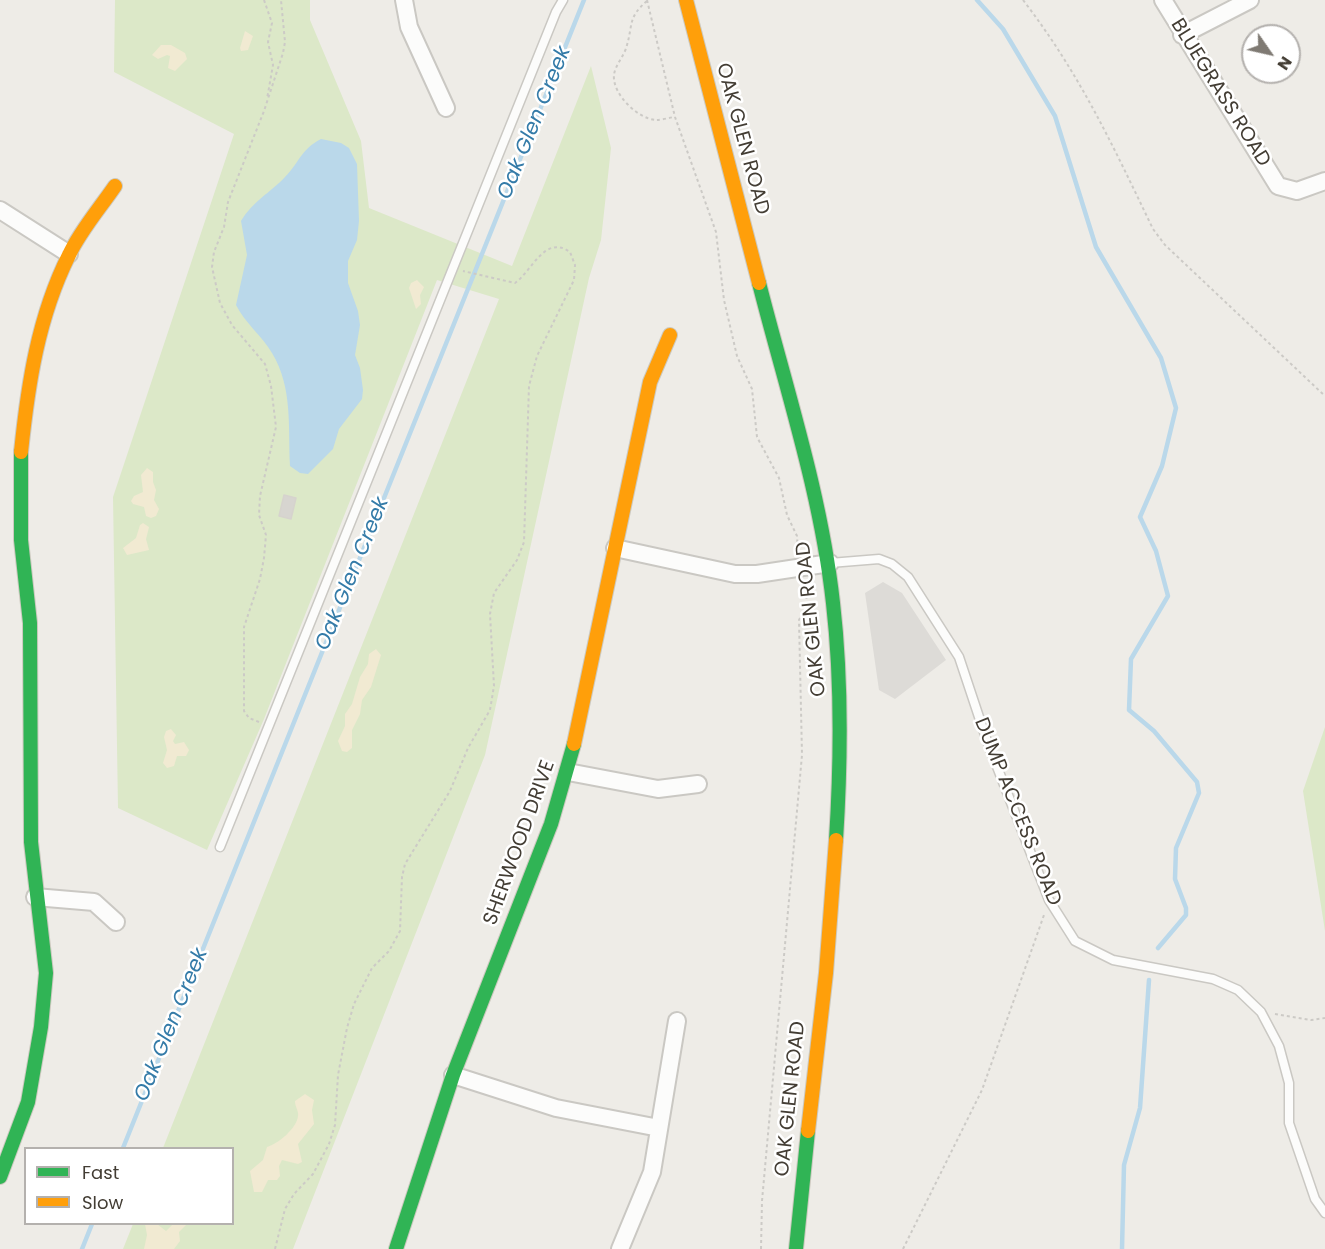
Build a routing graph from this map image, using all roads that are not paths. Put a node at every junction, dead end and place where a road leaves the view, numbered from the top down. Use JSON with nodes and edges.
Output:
{"nodes":[{"id":1,"x":404,"y":0,"type":"edge"},
{"id":2,"x":563,"y":0,"type":"edge"},
{"id":3,"x":686,"y":0,"type":"edge"},
{"id":4,"x":1163,"y":0,"type":"edge"},
{"id":5,"x":1250,"y":0,"type":"edge"},
{"id":6,"x":1182,"y":35,"type":"junction"},
{"id":7,"x":446,"y":108,"type":"dead end"},
{"id":8,"x":1325,"y":181,"type":"edge"},
{"id":9,"x":115,"y":186,"type":"dead end"},
{"id":10,"x":0,"y":210,"type":"edge"},
{"id":11,"x":69,"y":254,"type":"junction"},
{"id":12,"x":670,"y":335,"type":"dead end"},
{"id":13,"x":615,"y":548,"type":"junction"},
{"id":14,"x":830,"y":562,"type":"junction"},
{"id":15,"x":568,"y":772,"type":"junction"},
{"id":16,"x":698,"y":784,"type":"dead end"},
{"id":17,"x":219,"y":847,"type":"dead end"},
{"id":18,"x":35,"y":897,"type":"junction"},
{"id":19,"x":116,"y":922,"type":"dead end"},
{"id":20,"x":677,"y":1021,"type":"dead end"},
{"id":21,"x":453,"y":1075,"type":"junction"},
{"id":22,"x":659,"y":1128,"type":"junction"},
{"id":23,"x":0,"y":1177,"type":"edge"},
{"id":24,"x":1325,"y":1213,"type":"edge"},
{"id":25,"x":396,"y":1249,"type":"edge"},
{"id":26,"x":620,"y":1249,"type":"edge"},
{"id":27,"x":796,"y":1249,"type":"edge"}],
"edges":[{"from":1,"to":7,"type":"street"},
{"from":2,"to":17,"type":"lane"},
{"from":3,"to":14,"type":"street","name":"OAK GLEN ROAD"},
{"from":4,"to":6,"type":"street","name":"BLUEGRASS ROAD"},
{"from":5,"to":6,"type":"street"},
{"from":6,"to":8,"type":"street","name":"BLUEGRASS ROAD"},
{"from":9,"to":11,"type":"street"},
{"from":10,"to":11,"type":"street"},
{"from":11,"to":18,"type":"street"},
{"from":12,"to":13,"type":"street","name":"SHERWOOD DRIVE"},
{"from":13,"to":14,"type":"street"},
{"from":13,"to":15,"type":"street","name":"SHERWOOD DRIVE"},
{"from":14,"to":24,"type":"lane","name":"DUMP ACCESS ROAD"},
{"from":14,"to":27,"type":"street","name":"OAK GLEN ROAD"},
{"from":15,"to":16,"type":"street"},
{"from":15,"to":21,"type":"street","name":"SHERWOOD DRIVE"},
{"from":18,"to":19,"type":"street"},
{"from":18,"to":23,"type":"street"},
{"from":20,"to":22,"type":"street"},
{"from":21,"to":22,"type":"street"},
{"from":21,"to":25,"type":"street","name":"SHERWOOD DRIVE"},
{"from":22,"to":26,"type":"street"}]}
